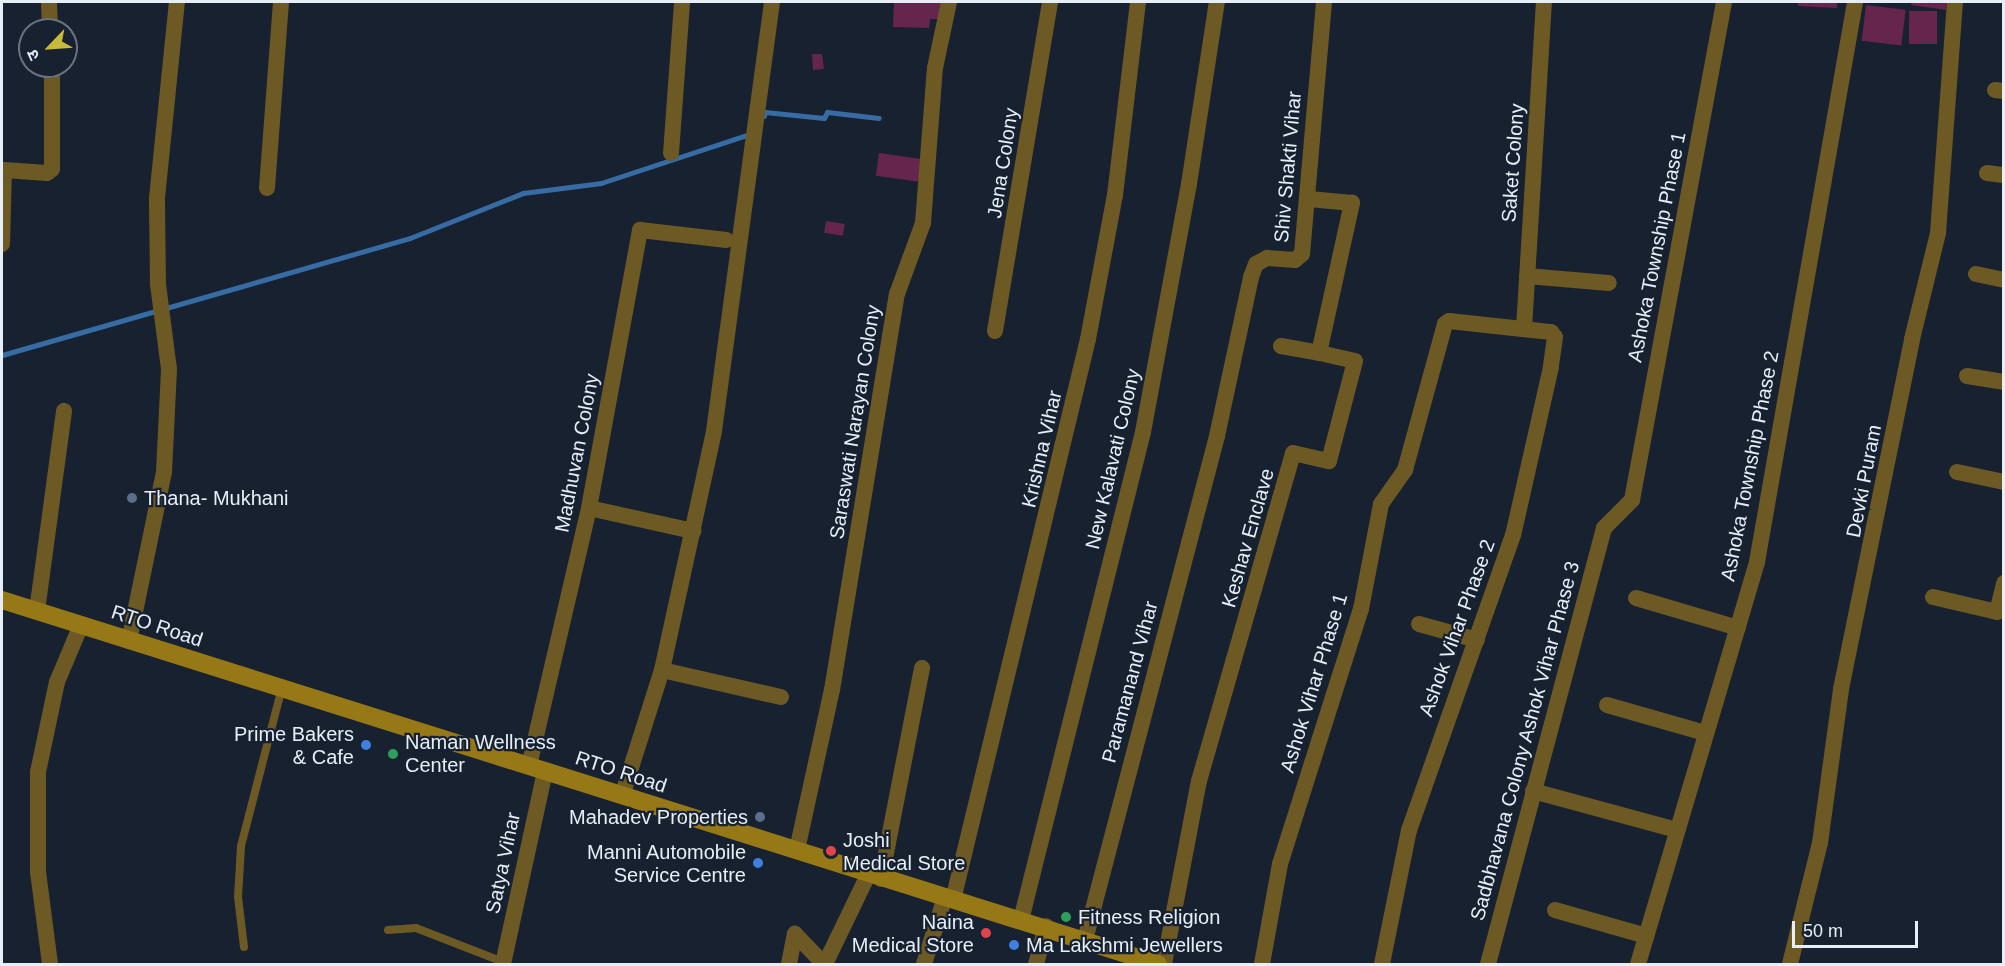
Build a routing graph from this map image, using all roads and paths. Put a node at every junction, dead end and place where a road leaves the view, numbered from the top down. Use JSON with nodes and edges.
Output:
{"nodes":[{"id":1,"x":49,"y":2,"type":"edge"},
{"id":2,"x":177,"y":2,"type":"edge"},
{"id":3,"x":281,"y":2,"type":"edge"},
{"id":4,"x":682,"y":2,"type":"edge"},
{"id":5,"x":772,"y":2,"type":"edge"},
{"id":6,"x":949,"y":2,"type":"edge"},
{"id":7,"x":1050,"y":2,"type":"edge"},
{"id":8,"x":1138,"y":2,"type":"edge"},
{"id":9,"x":1217,"y":2,"type":"edge"},
{"id":10,"x":1324,"y":2,"type":"edge"},
{"id":11,"x":1545,"y":2,"type":"edge"},
{"id":12,"x":1724,"y":2,"type":"edge"},
{"id":13,"x":1855,"y":2,"type":"edge"},
{"id":14,"x":1955,"y":2,"type":"edge"},
{"id":15,"x":50,"y":18,"type":"edge"},
{"id":16,"x":52,"y":78,"type":"edge"},
{"id":17,"x":671,"y":153,"type":"dead end"},
{"id":18,"x":3,"y":170,"type":"edge"},
{"id":19,"x":1986,"y":173,"type":"dead end"},
{"id":20,"x":2004,"y":175,"type":"edge"},
{"id":21,"x":267,"y":188,"type":"dead end"},
{"id":22,"x":1309,"y":199,"type":"junction"},
{"id":23,"x":726,"y":240,"type":"dead end"},
{"id":24,"x":2,"y":244,"type":"edge"},
{"id":25,"x":1976,"y":274,"type":"dead end"},
{"id":26,"x":1527,"y":276,"type":"junction"},
{"id":27,"x":2004,"y":280,"type":"edge"},
{"id":28,"x":1609,"y":283,"type":"dead end"},
{"id":29,"x":1524,"y":328,"type":"junction"},
{"id":30,"x":995,"y":331,"type":"dead end"},
{"id":31,"x":1281,"y":346,"type":"dead end"},
{"id":32,"x":1319,"y":354,"type":"junction"},
{"id":33,"x":1967,"y":376,"type":"dead end"},
{"id":34,"x":2004,"y":382,"type":"edge"},
{"id":35,"x":64,"y":411,"type":"dead end"},
{"id":36,"x":1217,"y":436,"type":"joint"},
{"id":37,"x":1957,"y":472,"type":"dead end"},
{"id":38,"x":2004,"y":482,"type":"edge"},
{"id":39,"x":589,"y":508,"type":"junction"},
{"id":40,"x":1604,"y":528,"type":"joint"},
{"id":41,"x":693,"y":531,"type":"junction"},
{"id":42,"x":2004,"y":584,"type":"edge"},
{"id":43,"x":1933,"y":597,"type":"dead end"},
{"id":44,"x":1636,"y":598,"type":"dead end"},
{"id":45,"x":2,"y":600,"type":"edge"},
{"id":46,"x":37,"y":611,"type":"junction"},
{"id":47,"x":1419,"y":624,"type":"dead end"},
{"id":48,"x":81,"y":625,"type":"junction"},
{"id":49,"x":1738,"y":627,"type":"junction"},
{"id":50,"x":1477,"y":640,"type":"junction"},
{"id":51,"x":129,"y":641,"type":"junction"},
{"id":52,"x":922,"y":668,"type":"dead end"},
{"id":53,"x":662,"y":670,"type":"junction"},
{"id":54,"x":282,"y":688,"type":"junction"},
{"id":55,"x":781,"y":697,"type":"dead end"},
{"id":56,"x":1607,"y":705,"type":"dead end"},
{"id":57,"x":1705,"y":733,"type":"junction"},
{"id":58,"x":537,"y":769,"type":"junction"},
{"id":59,"x":1533,"y":791,"type":"junction"},
{"id":60,"x":622,"y":796,"type":"junction"},
{"id":61,"x":1677,"y":830,"type":"junction"},
{"id":62,"x":797,"y":850,"type":"junction"},
{"id":63,"x":874,"y":877,"type":"junction"},
{"id":64,"x":949,"y":898,"type":"junction"},
{"id":65,"x":1555,"y":910,"type":"dead end"},
{"id":66,"x":1021,"y":920,"type":"junction"},
{"id":67,"x":1046,"y":926,"type":"junction"},
{"id":68,"x":388,"y":930,"type":"dead end"},
{"id":69,"x":1646,"y":936,"type":"junction"},
{"id":70,"x":1085,"y":940,"type":"junction"},
{"id":71,"x":244,"y":947,"type":"dead end"},
{"id":72,"x":503,"y":963,"type":"edge"},
{"id":73,"x":1148,"y":963,"type":"edge"},
{"id":74,"x":50,"y":964,"type":"edge"},
{"id":75,"x":789,"y":964,"type":"edge"},
{"id":76,"x":825,"y":964,"type":"edge"},
{"id":77,"x":924,"y":964,"type":"edge"},
{"id":78,"x":1036,"y":964,"type":"edge"},
{"id":79,"x":1164,"y":964,"type":"edge"},
{"id":80,"x":1262,"y":964,"type":"edge"},
{"id":81,"x":1382,"y":964,"type":"edge"},
{"id":82,"x":1488,"y":964,"type":"edge"},
{"id":83,"x":1638,"y":964,"type":"edge"},
{"id":84,"x":1790,"y":964,"type":"edge"}],
"edges":[{"from":1,"to":15,"type":"street"},
{"from":2,"to":51,"type":"street"},
{"from":3,"to":21,"type":"street"},
{"from":4,"to":17,"type":"street"},
{"from":5,"to":41,"type":"street"},
{"from":6,"to":62,"type":"street","name":"Saraswati Narayan Colony"},
{"from":7,"to":30,"type":"street","name":"Jena Colony"},
{"from":8,"to":64,"type":"street","name":"Krishna Vihar"},
{"from":9,"to":66,"type":"street","name":"New Kalavati Colony"},
{"from":10,"to":22,"type":"street","name":"Shiv Shakti Vihar"},
{"from":11,"to":26,"type":"street","name":"Saket Colony"},
{"from":12,"to":40,"type":"street","name":"Ashoka Township Phase 1"},
{"from":13,"to":49,"type":"street","name":"Ashoka Township Phase 2"},
{"from":14,"to":84,"type":"street","name":"Devki Puram"},
{"from":16,"to":18,"type":"street"},
{"from":18,"to":24,"type":"street"},
{"from":19,"to":20,"type":"street"},
{"from":22,"to":32,"type":"street"},
{"from":22,"to":36,"type":"street","name":"Shiv Shakti Vihar"},
{"from":23,"to":39,"type":"street","name":"Madhuvan Colony"},
{"from":25,"to":27,"type":"street"},
{"from":26,"to":28,"type":"street"},
{"from":26,"to":29,"type":"street","name":"Saket Colony"},
{"from":29,"to":50,"type":"street","name":"Ashok Vihar Phase 2"},
{"from":29,"to":80,"type":"street","name":"Ashok Vihar Phase 1"},
{"from":31,"to":32,"type":"street"},
{"from":32,"to":79,"type":"street","name":"Keshav Enclave"},
{"from":33,"to":34,"type":"street"},
{"from":35,"to":46,"type":"street"},
{"from":36,"to":70,"type":"street","name":"Paramanand Vihar"},
{"from":37,"to":38,"type":"street"},
{"from":39,"to":41,"type":"street"},
{"from":39,"to":58,"type":"street","name":"Madhuvan Colony"},
{"from":40,"to":59,"type":"street","name":"Sadbhavana Colony Ashok Vihar Phase 3"},
{"from":41,"to":53,"type":"street"},
{"from":42,"to":43,"type":"street"},
{"from":44,"to":49,"type":"street"},
{"from":45,"to":46,"type":"street","name":"RTO Road"},
{"from":46,"to":48,"type":"street","name":"RTO Road"},
{"from":47,"to":50,"type":"street"},
{"from":48,"to":51,"type":"street","name":"RTO Road"},
{"from":48,"to":74,"type":"street"},
{"from":49,"to":57,"type":"street","name":"Ashoka Township Phase 2"},
{"from":50,"to":81,"type":"street","name":"Ashok Vihar Phase 2"},
{"from":51,"to":54,"type":"street","name":"RTO Road"},
{"from":52,"to":63,"type":"street"},
{"from":53,"to":55,"type":"street"},
{"from":53,"to":60,"type":"street"},
{"from":54,"to":58,"type":"street","name":"RTO Road"},
{"from":54,"to":71,"type":"lane"},
{"from":56,"to":57,"type":"street"},
{"from":57,"to":61,"type":"street","name":"Ashoka Township Phase 2"},
{"from":58,"to":60,"type":"street","name":"RTO Road"},
{"from":58,"to":72,"type":"street","name":"Satya Vihar"},
{"from":59,"to":61,"type":"street"},
{"from":59,"to":82,"type":"street","name":"Sadbhavana Colony Ashok Vihar Phase 3"},
{"from":60,"to":62,"type":"street","name":"RTO Road"},
{"from":61,"to":69,"type":"street","name":"Ashoka Township Phase 2"},
{"from":62,"to":63,"type":"street","name":"RTO Road"},
{"from":63,"to":64,"type":"street","name":"RTO Road"},
{"from":63,"to":76,"type":"street"},
{"from":64,"to":66,"type":"street","name":"RTO Road"},
{"from":64,"to":77,"type":"street","name":"Krishna Vihar"},
{"from":65,"to":69,"type":"street"},
{"from":66,"to":67,"type":"street","name":"RTO Road"},
{"from":67,"to":70,"type":"street","name":"RTO Road"},
{"from":67,"to":78,"type":"street"},
{"from":68,"to":72,"type":"lane"},
{"from":69,"to":83,"type":"street","name":"Ashoka Township Phase 2"},
{"from":70,"to":73,"type":"street","name":"RTO Road"},
{"from":75,"to":76,"type":"street"}]}
